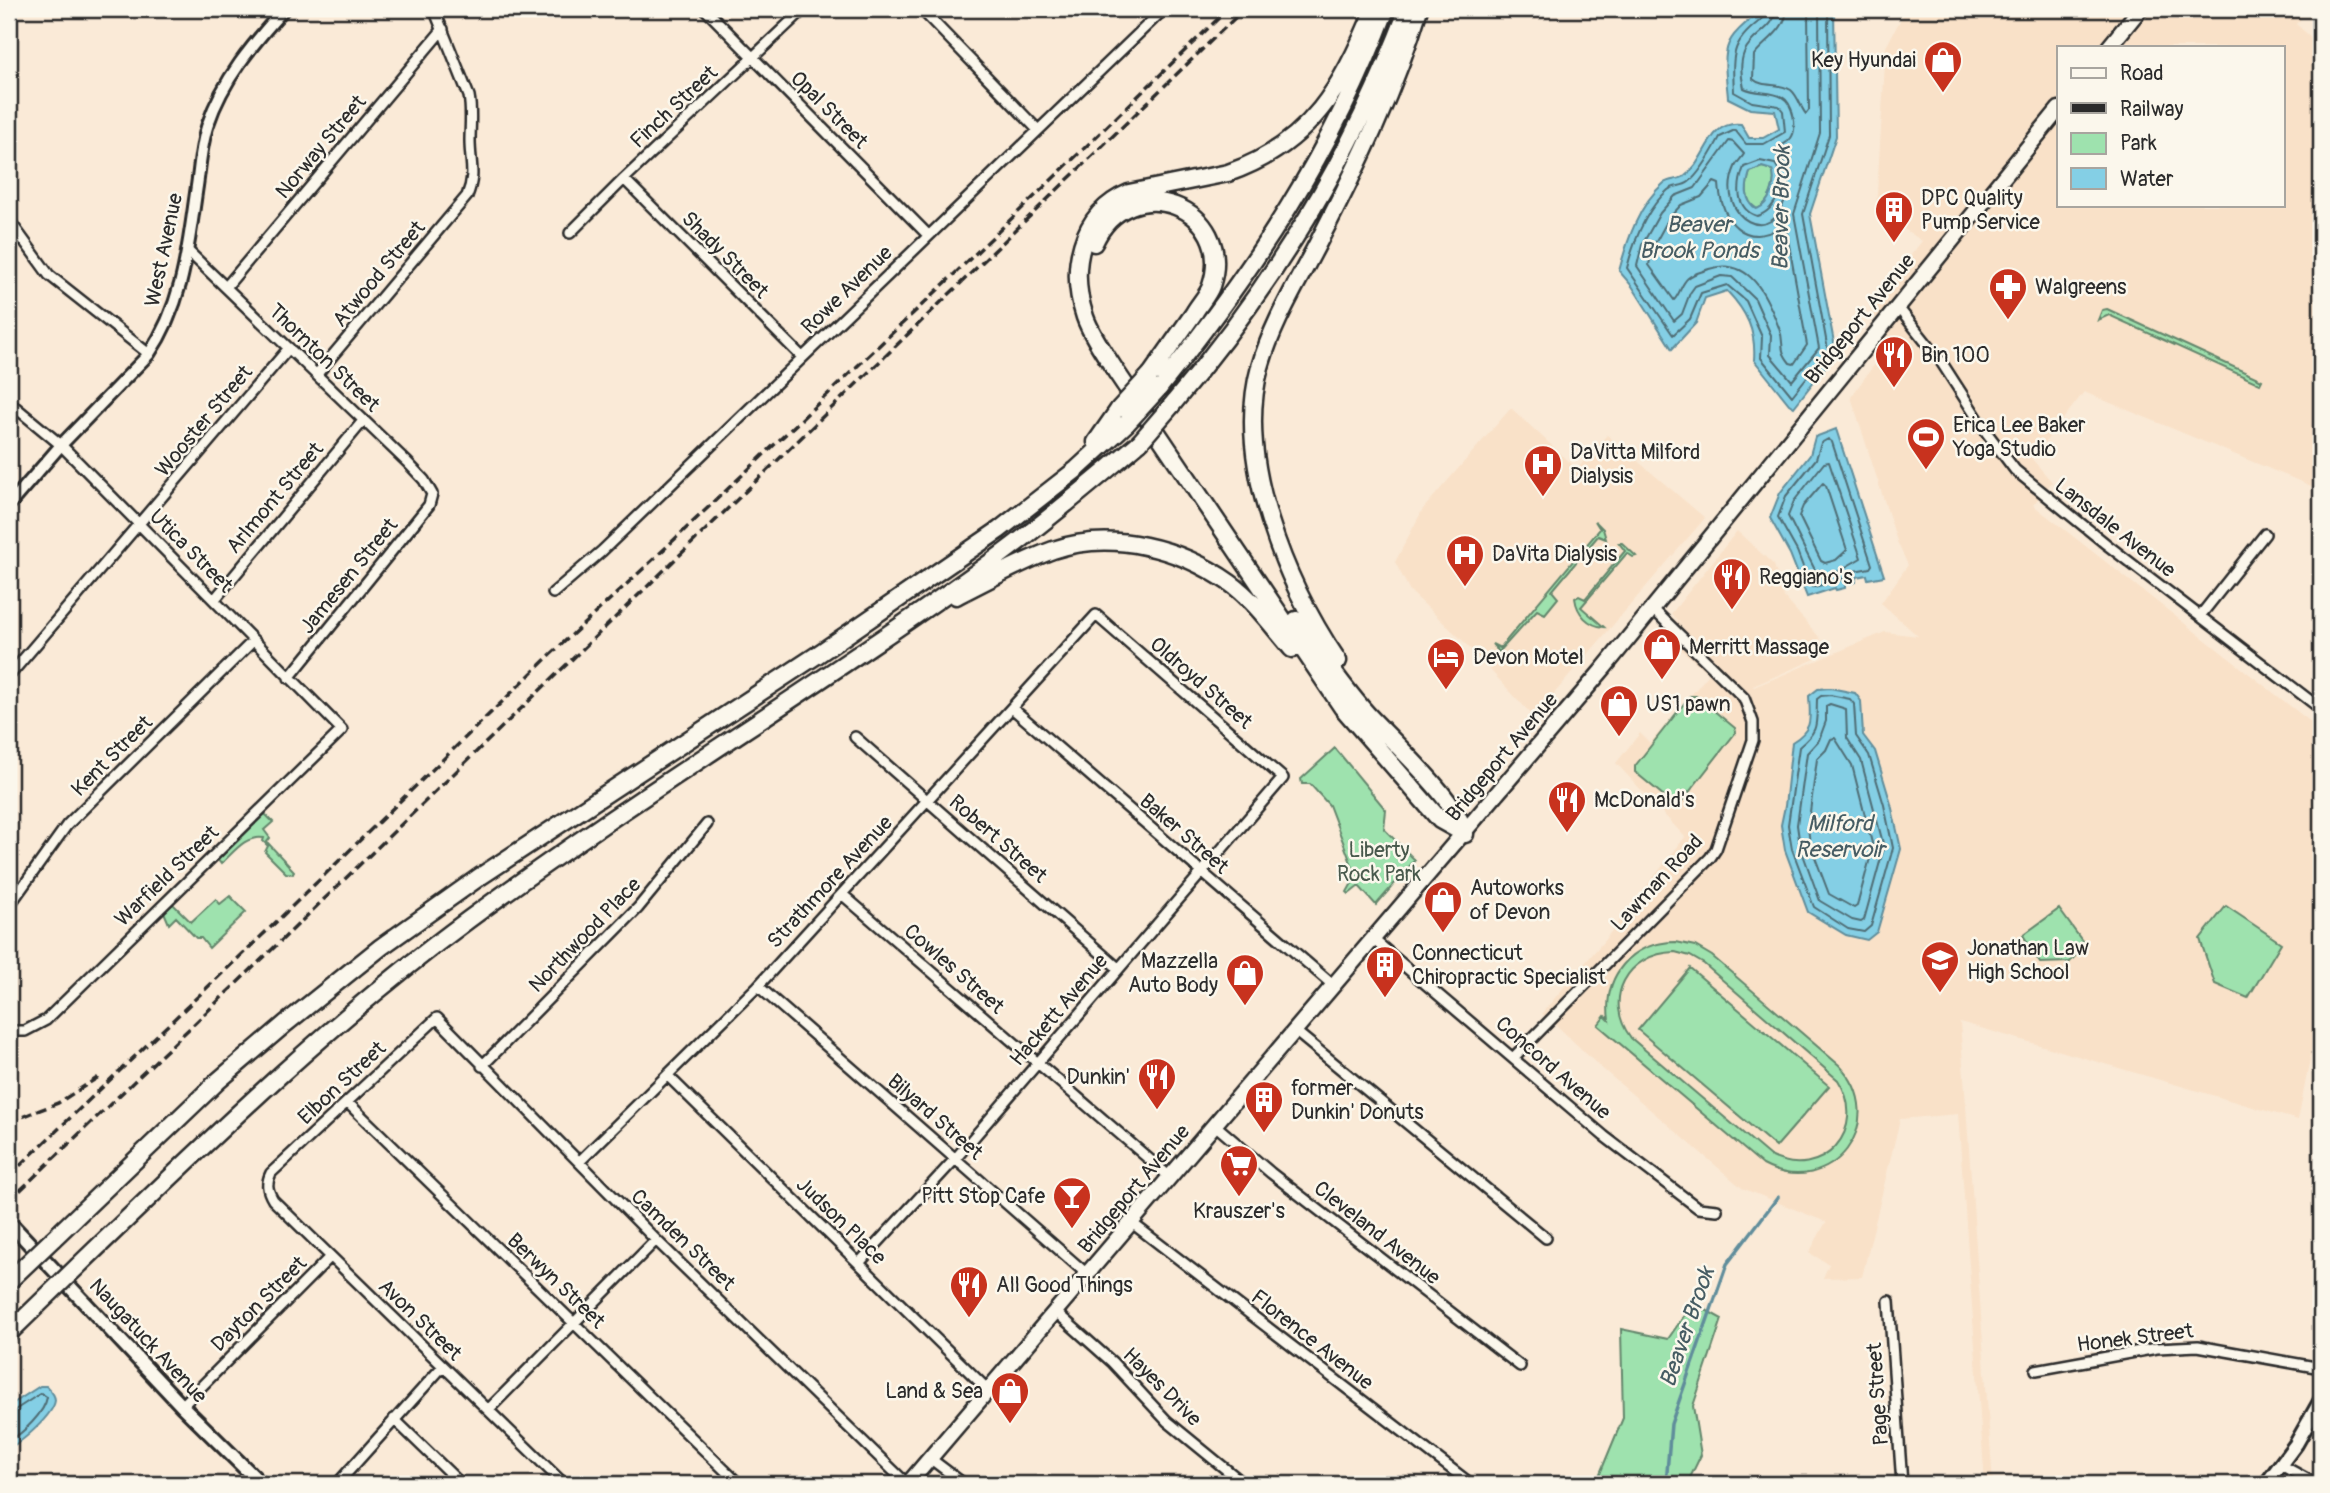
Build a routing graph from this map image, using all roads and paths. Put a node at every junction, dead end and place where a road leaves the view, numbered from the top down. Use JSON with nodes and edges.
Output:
{"nodes":[{"id":1,"x":434,"y":9,"type":"edge"},
{"id":2,"x":705,"y":9,"type":"edge"},
{"id":3,"x":804,"y":9,"type":"edge"},
{"id":4,"x":921,"y":9,"type":"edge"},
{"id":5,"x":1164,"y":9,"type":"edge"},
{"id":6,"x":1374,"y":9,"type":"edge"},
{"id":7,"x":1386,"y":9,"type":"edge"},
{"id":8,"x":1408,"y":9,"type":"edge"},
{"id":9,"x":1419,"y":9,"type":"edge"},
{"id":10,"x":2140,"y":9,"type":"edge"},
{"id":11,"x":281,"y":10,"type":"edge"},
{"id":12,"x":443,"y":29,"type":"junction"},
{"id":13,"x":2110,"y":46,"type":"edge"},
{"id":14,"x":752,"y":58,"type":"junction"},
{"id":15,"x":2057,"y":111,"type":"edge"},
{"id":16,"x":1038,"y":130,"type":"junction"},
{"id":17,"x":624,"y":178,"type":"junction"},
{"id":18,"x":9,"y":220,"type":"edge"},
{"id":19,"x":569,"y":233,"type":"dead end"},
{"id":20,"x":929,"y":235,"type":"junction"},
{"id":21,"x":188,"y":251,"type":"junction"},
{"id":22,"x":226,"y":287,"type":"junction"},
{"id":23,"x":1897,"y":306,"type":"junction"},
{"id":24,"x":289,"y":348,"type":"junction"},
{"id":25,"x":149,"y":354,"type":"junction"},
{"id":26,"x":802,"y":357,"type":"junction"},
{"id":27,"x":317,"y":374,"type":"junction"},
{"id":28,"x":1155,"y":381,"type":"junction"},
{"id":29,"x":9,"y":402,"type":"edge"},
{"id":30,"x":363,"y":421,"type":"junction"},
{"id":31,"x":61,"y":445,"type":"junction"},
{"id":32,"x":432,"y":494,"type":"joint"},
{"id":33,"x":9,"y":505,"type":"edge"},
{"id":34,"x":140,"y":525,"type":"junction"},
{"id":35,"x":2265,"y":534,"type":"dead end"},
{"id":36,"x":553,"y":593,"type":"dead end"},
{"id":37,"x":215,"y":598,"type":"junction"},
{"id":38,"x":1653,"y":609,"type":"junction"},
{"id":39,"x":1096,"y":615,"type":"joint"},
{"id":40,"x":2200,"y":616,"type":"junction"},
{"id":41,"x":910,"y":618,"type":"junction"},
{"id":42,"x":254,"y":641,"type":"junction"},
{"id":43,"x":9,"y":676,"type":"edge"},
{"id":44,"x":289,"y":678,"type":"junction"},
{"id":45,"x":1342,"y":707,"type":"junction"},
{"id":46,"x":2321,"y":707,"type":"edge"},
{"id":47,"x":1012,"y":708,"type":"junction"},
{"id":48,"x":342,"y":730,"type":"joint"},
{"id":49,"x":855,"y":737,"type":"dead end"},
{"id":50,"x":1401,"y":748,"type":"junction"},
{"id":51,"x":1283,"y":778,"type":"joint"},
{"id":52,"x":928,"y":802,"type":"junction"},
{"id":53,"x":707,"y":824,"type":"dead end"},
{"id":54,"x":1465,"y":834,"type":"junction"},
{"id":55,"x":1201,"y":872,"type":"junction"},
{"id":56,"x":844,"y":895,"type":"junction"},
{"id":57,"x":9,"y":906,"type":"edge"},
{"id":58,"x":1374,"y":940,"type":"junction"},
{"id":59,"x":1118,"y":968,"type":"junction"},
{"id":60,"x":758,"y":986,"type":"junction"},
{"id":61,"x":1334,"y":986,"type":"junction"},
{"id":62,"x":437,"y":1018,"type":"joint"},
{"id":63,"x":9,"y":1031,"type":"edge"},
{"id":64,"x":1295,"y":1031,"type":"junction"},
{"id":65,"x":1514,"y":1057,"type":"junction"},
{"id":66,"x":1036,"y":1063,"type":"junction"},
{"id":67,"x":482,"y":1066,"type":"junction"},
{"id":68,"x":668,"y":1076,"type":"junction"},
{"id":69,"x":348,"y":1102,"type":"junction"},
{"id":70,"x":1215,"y":1125,"type":"junction"},
{"id":71,"x":956,"y":1158,"type":"junction"},
{"id":72,"x":579,"y":1162,"type":"junction"},
{"id":73,"x":271,"y":1173,"type":"joint"},
{"id":74,"x":1171,"y":1178,"type":"junction"},
{"id":75,"x":1717,"y":1210,"type":"dead end"},
{"id":76,"x":9,"y":1222,"type":"edge"},
{"id":77,"x":1132,"y":1223,"type":"junction"},
{"id":78,"x":1546,"y":1238,"type":"dead end"},
{"id":79,"x":656,"y":1240,"type":"junction"},
{"id":80,"x":330,"y":1256,"type":"junction"},
{"id":81,"x":859,"y":1263,"type":"junction"},
{"id":82,"x":1088,"y":1275,"type":"junction"},
{"id":83,"x":9,"y":1281,"type":"edge"},
{"id":84,"x":1889,"y":1301,"type":"dead end"},
{"id":85,"x":1057,"y":1312,"type":"junction"},
{"id":86,"x":574,"y":1323,"type":"junction"},
{"id":87,"x":9,"y":1333,"type":"edge"},
{"id":88,"x":443,"y":1366,"type":"junction"},
{"id":89,"x":1520,"y":1366,"type":"dead end"},
{"id":90,"x":2321,"y":1368,"type":"edge"},
{"id":91,"x":2036,"y":1370,"type":"dead end"},
{"id":92,"x":989,"y":1391,"type":"junction"},
{"id":93,"x":2321,"y":1399,"type":"edge"},
{"id":94,"x":183,"y":1406,"type":"junction"},
{"id":95,"x":488,"y":1410,"type":"junction"},
{"id":96,"x":394,"y":1419,"type":"junction"},
{"id":97,"x":931,"y":1459,"type":"junction"},
{"id":98,"x":2281,"y":1465,"type":"junction"},
{"id":99,"x":261,"y":1484,"type":"edge"},
{"id":100,"x":337,"y":1484,"type":"edge"},
{"id":101,"x":461,"y":1484,"type":"edge"},
{"id":102,"x":564,"y":1484,"type":"edge"},
{"id":103,"x":739,"y":1484,"type":"edge"},
{"id":104,"x":908,"y":1484,"type":"edge"},
{"id":105,"x":964,"y":1484,"type":"edge"},
{"id":106,"x":1244,"y":1484,"type":"edge"},
{"id":107,"x":1471,"y":1484,"type":"edge"},
{"id":108,"x":1902,"y":1484,"type":"edge"},
{"id":109,"x":2266,"y":1484,"type":"edge"},
{"id":110,"x":2316,"y":1484,"type":"edge"}],
"edges":[{"from":1,"to":12,"type":"street"},
{"from":2,"to":14,"type":"street","name":"Opal Street"},
{"from":3,"to":14,"type":"street","name":"Finch Street"},
{"from":4,"to":16,"type":"street"},
{"from":5,"to":16,"type":"street","name":"Rowe Avenue"},
{"from":6,"to":45,"type":"highway"},
{"from":7,"to":28,"type":"highway"},
{"from":8,"to":41,"type":"highway","bridge":true},
{"from":9,"to":50,"type":"highway"},
{"from":10,"to":13,"type":"main road"},
{"from":11,"to":21,"type":"street","name":"West Avenue"},
{"from":12,"to":22,"type":"street","name":"Norway Street"},
{"from":12,"to":27,"type":"street","name":"Atwood Street"},
{"from":14,"to":17,"type":"street","name":"Finch Street"},
{"from":14,"to":20,"type":"street","name":"Opal Street"},
{"from":15,"to":23,"type":"main road","name":"Bridgeport Avenue"},
{"from":16,"to":20,"type":"street","name":"Rowe Avenue"},
{"from":17,"to":19,"type":"street","name":"Finch Street"},
{"from":17,"to":26,"type":"street","name":"Shady Street"},
{"from":18,"to":25,"type":"street"},
{"from":20,"to":26,"type":"street","name":"Rowe Avenue"},
{"from":21,"to":22,"type":"street","name":"Thornton Street"},
{"from":21,"to":25,"type":"street","name":"West Avenue"},
{"from":22,"to":24,"type":"street","name":"Thornton Street"},
{"from":23,"to":38,"type":"main road","name":"Bridgeport Avenue"},
{"from":23,"to":40,"type":"street","name":"Lansdale Avenue"},
{"from":24,"to":27,"type":"street","name":"Thornton Street"},
{"from":24,"to":34,"type":"street","name":"Wooster Street"},
{"from":25,"to":31,"type":"street","name":"West Avenue"},
{"from":26,"to":36,"type":"street","name":"Rowe Avenue"},
{"from":27,"to":30,"type":"street","name":"Thornton Street"},
{"from":28,"to":50,"type":"highway"},
{"from":28,"to":83,"type":"highway","bridge":true},
{"from":29,"to":31,"type":"street","name":"Utica Street"},
{"from":30,"to":32,"type":"street","name":"Thornton Street"},
{"from":30,"to":37,"type":"street","name":"Arlmont Street"},
{"from":31,"to":33,"type":"street","name":"West Avenue"},
{"from":31,"to":34,"type":"street","name":"Utica Street"},
{"from":32,"to":44,"type":"street","name":"Jamesen Street"},
{"from":34,"to":37,"type":"street","name":"Utica Street"},
{"from":34,"to":43,"type":"street","name":"Wooster Street"},
{"from":35,"to":40,"type":"street"},
{"from":37,"to":42,"type":"street","name":"Utica Street"},
{"from":38,"to":54,"type":"main road","name":"Bridgeport Avenue"},
{"from":38,"to":65,"type":"street","name":"Lawman Road"},
{"from":39,"to":47,"type":"street","name":"Strathmore Avenue"},
{"from":39,"to":51,"type":"street","name":"Oldroyd Street"},
{"from":40,"to":46,"type":"street","name":"Lansdale Avenue"},
{"from":41,"to":45,"type":"highway"},
{"from":41,"to":87,"type":"highway","bridge":true},
{"from":42,"to":44,"type":"street","name":"Utica Street"},
{"from":42,"to":57,"type":"street","name":"Kent Street"},
{"from":44,"to":48,"type":"street","name":"Utica Street"},
{"from":45,"to":54,"type":"highway"},
{"from":47,"to":52,"type":"street","name":"Strathmore Avenue"},
{"from":47,"to":55,"type":"street","name":"Baker Street"},
{"from":48,"to":63,"type":"street","name":"Warfield Street"},
{"from":49,"to":52,"type":"street","name":"Robert Street"},
{"from":50,"to":54,"type":"highway"},
{"from":51,"to":55,"type":"street","name":"Hackett Avenue"},
{"from":52,"to":56,"type":"street","name":"Strathmore Avenue"},
{"from":52,"to":59,"type":"street","name":"Robert Street"},
{"from":53,"to":67,"type":"street","name":"Northwood Place"},
{"from":54,"to":58,"type":"main road","name":"Bridgeport Avenue"},
{"from":55,"to":59,"type":"street","name":"Hackett Avenue"},
{"from":55,"to":61,"type":"street","name":"Baker Street"},
{"from":56,"to":60,"type":"street","name":"Strathmore Avenue"},
{"from":56,"to":66,"type":"street","name":"Cowles Street"},
{"from":58,"to":61,"type":"main road","name":"Bridgeport Avenue"},
{"from":58,"to":65,"type":"street","name":"Concord Avenue"},
{"from":59,"to":66,"type":"street","name":"Hackett Avenue"},
{"from":60,"to":68,"type":"street","name":"Strathmore Avenue"},
{"from":60,"to":71,"type":"street","name":"Bilyard Street"},
{"from":61,"to":64,"type":"main road","name":"Bridgeport Avenue"},
{"from":62,"to":67,"type":"street","name":"Camden Street"},
{"from":62,"to":69,"type":"street","name":"Elbon Street"},
{"from":64,"to":70,"type":"main road","name":"Bridgeport Avenue"},
{"from":64,"to":78,"type":"street"},
{"from":65,"to":75,"type":"street","name":"Concord Avenue"},
{"from":66,"to":71,"type":"street","name":"Hackett Avenue"},
{"from":66,"to":74,"type":"street","name":"Cowles Street"},
{"from":67,"to":72,"type":"street","name":"Camden Street"},
{"from":68,"to":72,"type":"street","name":"Strathmore Avenue"},
{"from":68,"to":81,"type":"street","name":"Judson Place"},
{"from":69,"to":73,"type":"street","name":"Elbon Street"},
{"from":69,"to":86,"type":"street","name":"Berwyn Street"},
{"from":70,"to":74,"type":"main road","name":"Bridgeport Avenue"},
{"from":70,"to":89,"type":"street","name":"Cleveland Avenue"},
{"from":71,"to":81,"type":"street","name":"Hackett Avenue"},
{"from":71,"to":82,"type":"street","name":"Bilyard Street"},
{"from":72,"to":79,"type":"street","name":"Camden Street"},
{"from":73,"to":80,"type":"street","name":"Avon Street"},
{"from":74,"to":77,"type":"main road","name":"Bridgeport Avenue"},
{"from":76,"to":94,"type":"main road","name":"Naugatuck Avenue"},
{"from":77,"to":82,"type":"main road","name":"Bridgeport Avenue"},
{"from":77,"to":107,"type":"street","name":"Florence Avenue"},
{"from":79,"to":86,"type":"street"},
{"from":79,"to":104,"type":"street","name":"Camden Street"},
{"from":80,"to":88,"type":"street","name":"Avon Street"},
{"from":80,"to":94,"type":"street","name":"Dayton Street"},
{"from":81,"to":92,"type":"street","name":"Judson Place"},
{"from":82,"to":85,"type":"main road","name":"Bridgeport Avenue"},
{"from":84,"to":108,"type":"street","name":"Page Street"},
{"from":85,"to":92,"type":"main road","name":"Bridgeport Avenue"},
{"from":85,"to":106,"type":"street","name":"Hayes Drive"},
{"from":86,"to":95,"type":"street"},
{"from":86,"to":103,"type":"street","name":"Berwyn Street"},
{"from":88,"to":95,"type":"street","name":"Avon Street"},
{"from":88,"to":96,"type":"street"},
{"from":90,"to":91,"type":"street","name":"Honek Street"},
{"from":92,"to":97,"type":"main road","name":"Bridgeport Avenue"},
{"from":93,"to":98,"type":"main road"},
{"from":94,"to":99,"type":"main road","name":"Naugatuck Avenue"},
{"from":95,"to":102,"type":"street","name":"Avon Street"},
{"from":96,"to":100,"type":"street"},
{"from":96,"to":101,"type":"street"},
{"from":97,"to":104,"type":"main road","name":"Bridgeport Avenue"},
{"from":97,"to":105,"type":"street"},
{"from":98,"to":109,"type":"main road"},
{"from":98,"to":110,"type":"street"}]}
